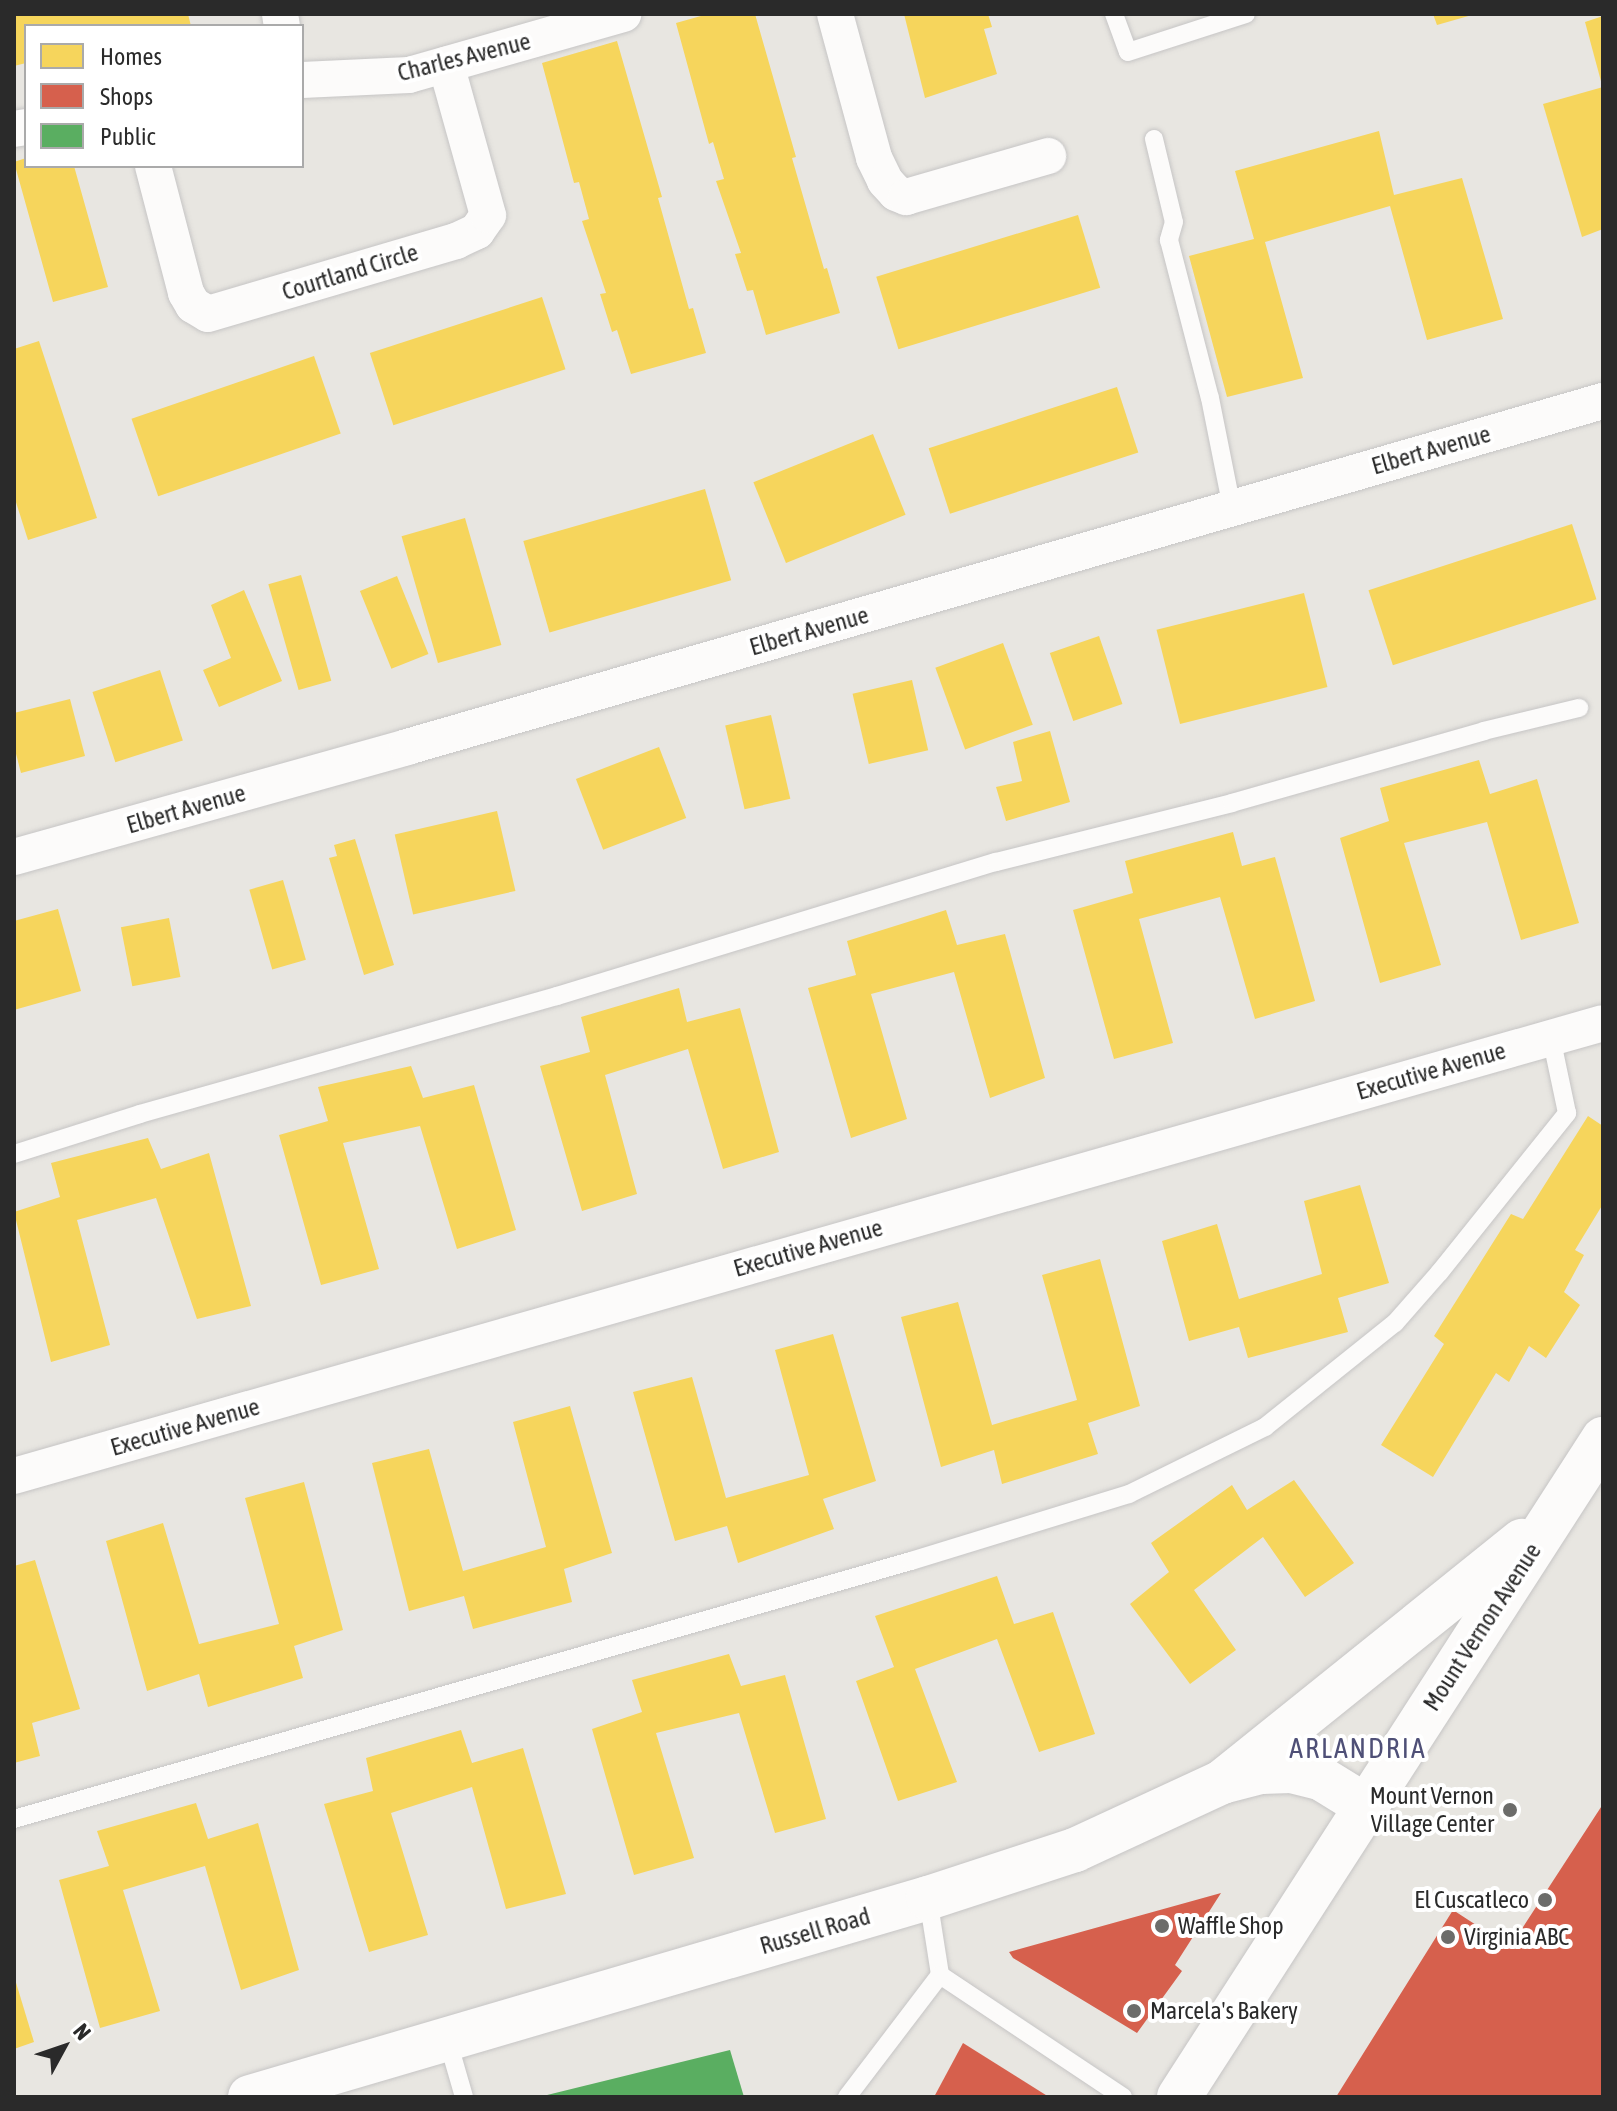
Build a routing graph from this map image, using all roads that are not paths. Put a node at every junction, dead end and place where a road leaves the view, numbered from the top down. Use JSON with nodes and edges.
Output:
{"nodes":[{"id":1,"x":623,"y":14,"type":"edge"},
{"id":2,"x":835,"y":14,"type":"edge"},
{"id":3,"x":1114,"y":14,"type":"edge"},
{"id":4,"x":1246,"y":14,"type":"edge"},
{"id":5,"x":446,"y":65,"type":"junction"},
{"id":6,"x":304,"y":80,"type":"edge"},
{"id":7,"x":1154,"y":139,"type":"dead end"},
{"id":8,"x":1048,"y":156,"type":"dead end"},
{"id":9,"x":154,"y":168,"type":"edge"},
{"id":10,"x":1603,"y":401,"type":"edge"},
{"id":11,"x":1232,"y":508,"type":"junction"},
{"id":12,"x":1579,"y":708,"type":"dead end"},
{"id":13,"x":14,"y":857,"type":"edge"},
{"id":14,"x":1603,"y":1023,"type":"edge"},
{"id":15,"x":1551,"y":1037,"type":"junction"},
{"id":16,"x":14,"y":1154,"type":"edge"},
{"id":17,"x":1603,"y":1439,"type":"edge"},
{"id":18,"x":14,"y":1476,"type":"edge"},
{"id":19,"x":1552,"y":1517,"type":"junction"},
{"id":20,"x":1222,"y":1782,"type":"junction"},
{"id":21,"x":1366,"y":1806,"type":"junction"},
{"id":22,"x":14,"y":1819,"type":"edge"},
{"id":23,"x":928,"y":1898,"type":"junction"},
{"id":24,"x":940,"y":1975,"type":"junction"},
{"id":25,"x":447,"y":2038,"type":"junction"},
{"id":26,"x":250,"y":2097,"type":"edge"},
{"id":27,"x":464,"y":2097,"type":"edge"},
{"id":28,"x":847,"y":2097,"type":"edge"},
{"id":29,"x":1123,"y":2097,"type":"edge"},
{"id":30,"x":1179,"y":2097,"type":"edge"}],
"edges":[{"from":1,"to":5,"type":"street","name":"Charles Avenue"},
{"from":2,"to":8,"type":"street"},
{"from":3,"to":4,"type":"lane"},
{"from":5,"to":6,"type":"street","name":"Charles Avenue"},
{"from":5,"to":9,"type":"street","name":"Courtland Circle"},
{"from":7,"to":11,"type":"lane"},
{"from":10,"to":11,"type":"street","name":"Elbert Avenue"},
{"from":11,"to":13,"type":"street","name":"Elbert Avenue"},
{"from":12,"to":16,"type":"lane"},
{"from":14,"to":15,"type":"street","name":"Executive Avenue"},
{"from":15,"to":18,"type":"street","name":"Executive Avenue"},
{"from":15,"to":22,"type":"lane"},
{"from":17,"to":19,"type":"main road","name":"Mount Vernon Avenue"},
{"from":19,"to":20,"type":"main road"},
{"from":19,"to":21,"type":"main road","name":"Mount Vernon Avenue"},
{"from":20,"to":21,"type":"main road","name":"Russell Road"},
{"from":20,"to":23,"type":"main road","name":"Russell Road"},
{"from":21,"to":30,"type":"main road","name":"Mount Vernon Avenue"},
{"from":23,"to":24,"type":"lane"},
{"from":23,"to":25,"type":"main road","name":"Russell Road"},
{"from":24,"to":28,"type":"lane"},
{"from":24,"to":29,"type":"lane"},
{"from":25,"to":26,"type":"main road","name":"Russell Road"},
{"from":25,"to":27,"type":"lane"}]}
